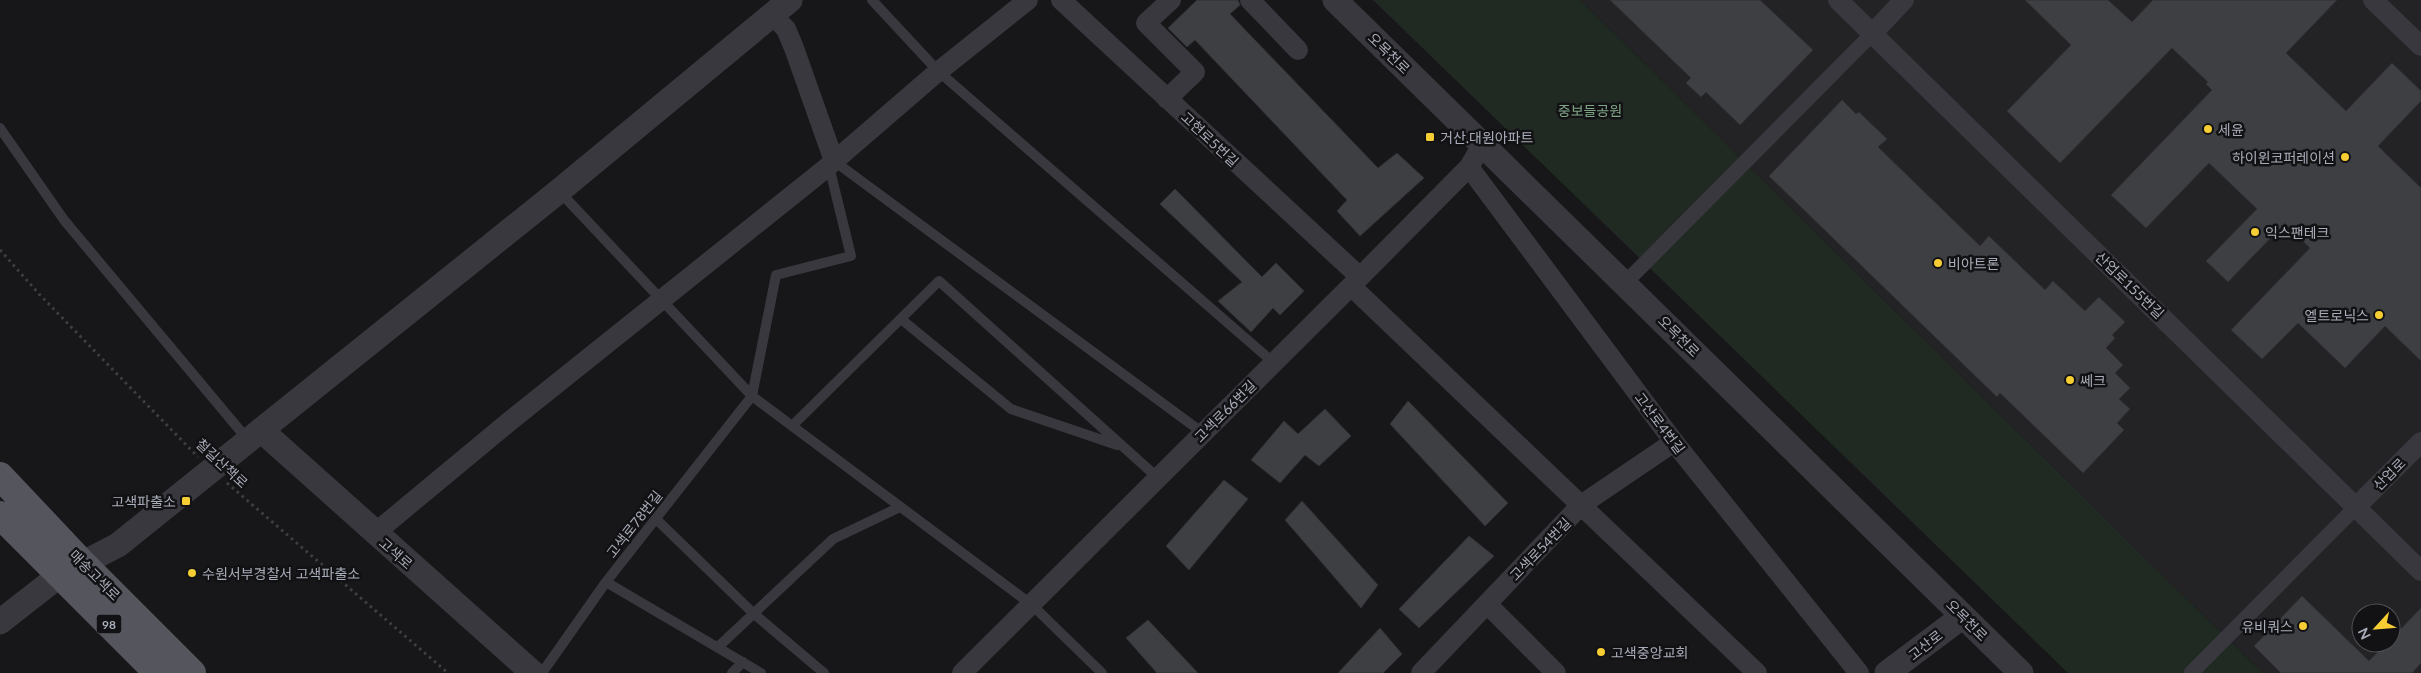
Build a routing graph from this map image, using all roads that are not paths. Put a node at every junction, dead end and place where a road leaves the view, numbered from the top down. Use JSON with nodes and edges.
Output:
{"nodes":[{"id":1,"x":872,"y":0,"type":"edge"},
{"id":2,"x":1028,"y":0,"type":"edge"},
{"id":3,"x":1061,"y":0,"type":"edge"},
{"id":4,"x":1171,"y":0,"type":"edge"},
{"id":5,"x":1250,"y":0,"type":"edge"},
{"id":6,"x":1336,"y":0,"type":"edge"},
{"id":7,"x":1838,"y":0,"type":"edge"},
{"id":8,"x":1904,"y":0,"type":"edge"},
{"id":9,"x":2373,"y":0,"type":"edge"},
{"id":10,"x":781,"y":7,"type":"edge"},
{"id":11,"x":1872,"y":34,"type":"junction"},
{"id":12,"x":2421,"y":46,"type":"edge"},
{"id":13,"x":1298,"y":50,"type":"dead end"},
{"id":14,"x":938,"y":71,"type":"junction"},
{"id":15,"x":1167,"y":99,"type":"junction"},
{"id":16,"x":0,"y":128,"type":"edge"},
{"id":17,"x":1482,"y":143,"type":"junction"},
{"id":18,"x":831,"y":164,"type":"junction"},
{"id":19,"x":1468,"y":166,"type":"junction"},
{"id":20,"x":559,"y":190,"type":"junction"},
{"id":21,"x":1355,"y":282,"type":"junction"},
{"id":22,"x":1625,"y":283,"type":"junction"},
{"id":23,"x":661,"y":300,"type":"junction"},
{"id":24,"x":900,"y":319,"type":"junction"},
{"id":25,"x":1274,"y":362,"type":"junction"},
{"id":26,"x":752,"y":396,"type":"junction"},
{"id":27,"x":792,"y":426,"type":"junction"},
{"id":28,"x":1203,"y":433,"type":"junction"},
{"id":29,"x":255,"y":436,"type":"junction"},
{"id":30,"x":1674,"y":442,"type":"junction"},
{"id":31,"x":2421,"y":442,"type":"edge"},
{"id":32,"x":1123,"y":446,"type":"junction"},
{"id":33,"x":0,"y":476,"type":"edge"},
{"id":34,"x":1158,"y":478,"type":"junction"},
{"id":35,"x":1581,"y":506,"type":"junction"},
{"id":36,"x":900,"y":507,"type":"junction"},
{"id":37,"x":2356,"y":507,"type":"junction"},
{"id":38,"x":0,"y":515,"type":"edge"},
{"id":39,"x":656,"y":519,"type":"junction"},
{"id":40,"x":375,"y":534,"type":"junction"},
{"id":41,"x":72,"y":569,"type":"junction"},
{"id":42,"x":2421,"y":571,"type":"edge"},
{"id":43,"x":606,"y":582,"type":"junction"},
{"id":44,"x":1487,"y":604,"type":"junction"},
{"id":45,"x":1032,"y":605,"type":"junction"},
{"id":46,"x":753,"y":613,"type":"junction"},
{"id":47,"x":1963,"y":616,"type":"junction"},
{"id":48,"x":0,"y":622,"type":"edge"},
{"id":49,"x":718,"y":647,"type":"junction"},
{"id":50,"x":743,"y":662,"type":"junction"},
{"id":51,"x":1897,"y":670,"type":"edge"},
{"id":52,"x":158,"y":673,"type":"edge"},
{"id":53,"x":192,"y":673,"type":"edge"},
{"id":54,"x":533,"y":673,"type":"edge"},
{"id":55,"x":542,"y":673,"type":"edge"},
{"id":56,"x":732,"y":673,"type":"edge"},
{"id":57,"x":761,"y":673,"type":"edge"},
{"id":58,"x":824,"y":673,"type":"edge"},
{"id":59,"x":962,"y":673,"type":"edge"},
{"id":60,"x":1102,"y":673,"type":"edge"},
{"id":61,"x":1421,"y":673,"type":"edge"},
{"id":62,"x":1556,"y":673,"type":"edge"},
{"id":63,"x":1757,"y":673,"type":"edge"},
{"id":64,"x":1859,"y":673,"type":"edge"},
{"id":65,"x":2021,"y":673,"type":"edge"},
{"id":66,"x":2191,"y":673,"type":"edge"}],
"edges":[{"from":1,"to":14,"type":"lane"},
{"from":2,"to":14,"type":"street"},
{"from":3,"to":15,"type":"street","name":"고현로5번길"},
{"from":4,"to":15,"type":"street"},
{"from":5,"to":13,"type":"street"},
{"from":6,"to":17,"type":"street","name":"오목천로"},
{"from":7,"to":11,"type":"street","name":"산업로155번길"},
{"from":8,"to":11,"type":"street"},
{"from":9,"to":12,"type":"street"},
{"from":10,"to":18,"type":"street"},
{"from":10,"to":20,"type":"street"},
{"from":11,"to":22,"type":"street"},
{"from":11,"to":37,"type":"street","name":"산업로155번길"},
{"from":14,"to":18,"type":"street"},
{"from":14,"to":25,"type":"lane"},
{"from":15,"to":21,"type":"street","name":"고현로5번길"},
{"from":16,"to":29,"type":"lane"},
{"from":17,"to":19,"type":"street","name":"고색로66번길"},
{"from":17,"to":22,"type":"street","name":"오목천로"},
{"from":18,"to":23,"type":"street"},
{"from":18,"to":26,"type":"lane"},
{"from":18,"to":28,"type":"lane"},
{"from":19,"to":21,"type":"street","name":"고색로66번길"},
{"from":19,"to":30,"type":"street","name":"고산로4번길"},
{"from":20,"to":23,"type":"lane"},
{"from":20,"to":29,"type":"street"},
{"from":21,"to":25,"type":"street","name":"고색로66번길"},
{"from":21,"to":35,"type":"street","name":"고현로5번길"},
{"from":22,"to":47,"type":"street","name":"오목천로"},
{"from":23,"to":26,"type":"lane"},
{"from":23,"to":40,"type":"street"},
{"from":24,"to":27,"type":"lane"},
{"from":24,"to":32,"type":"lane"},
{"from":24,"to":32,"type":"lane"},
{"from":25,"to":28,"type":"street","name":"고색로66번길"},
{"from":26,"to":27,"type":"lane"},
{"from":26,"to":39,"type":"lane","name":"고색로78번길"},
{"from":27,"to":36,"type":"lane"},
{"from":28,"to":34,"type":"street","name":"고색로66번길"},
{"from":29,"to":40,"type":"street","name":"고색로"},
{"from":29,"to":41,"type":"street"},
{"from":30,"to":35,"type":"street","name":"고색로54번길"},
{"from":30,"to":64,"type":"street","name":"고산로4번길"},
{"from":31,"to":37,"type":"street","name":"산업로"},
{"from":32,"to":34,"type":"lane"},
{"from":33,"to":41,"type":"main road","name":"매송고색로"},
{"from":34,"to":45,"type":"street","name":"고색로66번길"},
{"from":35,"to":44,"type":"street","name":"고색로54번길"},
{"from":35,"to":63,"type":"street","name":"고현로5번길"},
{"from":36,"to":45,"type":"lane"},
{"from":36,"to":46,"type":"lane"},
{"from":37,"to":42,"type":"street","name":"산업로155번길"},
{"from":37,"to":66,"type":"street"},
{"from":38,"to":41,"type":"main road","name":"매송고색로","number":"98"},
{"from":39,"to":43,"type":"lane","name":"고색로78번길"},
{"from":39,"to":46,"type":"lane"},
{"from":40,"to":54,"type":"street","name":"고색로"},
{"from":41,"to":48,"type":"street"},
{"from":41,"to":52,"type":"main road","name":"매송고색로","number":"98"},
{"from":41,"to":53,"type":"main road","name":"매송고색로"},
{"from":43,"to":49,"type":"lane"},
{"from":43,"to":55,"type":"lane","name":"고색로78번길"},
{"from":44,"to":61,"type":"street","name":"고색로54번길"},
{"from":44,"to":62,"type":"street"},
{"from":45,"to":59,"type":"street","name":"고색로66번길"},
{"from":45,"to":60,"type":"lane"},
{"from":46,"to":49,"type":"lane"},
{"from":46,"to":58,"type":"lane"},
{"from":47,"to":51,"type":"street","name":"고산로"},
{"from":47,"to":65,"type":"street","name":"오목천로"},
{"from":49,"to":50,"type":"lane"},
{"from":50,"to":56,"type":"lane"},
{"from":50,"to":57,"type":"lane"}]}
